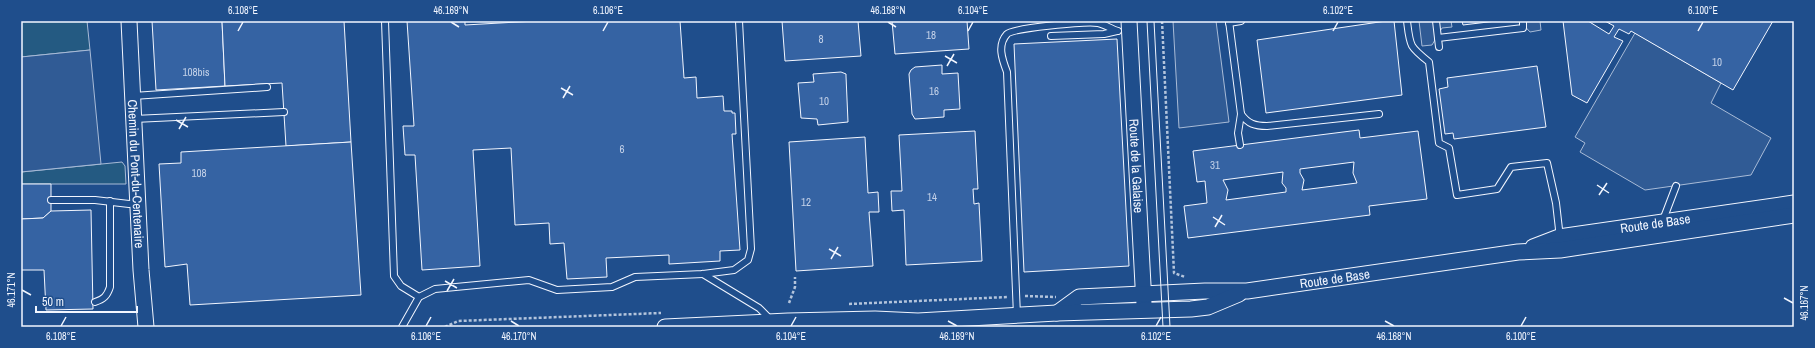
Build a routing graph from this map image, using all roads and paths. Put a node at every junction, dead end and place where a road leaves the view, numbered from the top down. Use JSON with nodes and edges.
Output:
{"nodes":[{"id":1,"x":129,"y":21,"type":"edge"},
{"id":2,"x":385,"y":21,"type":"edge"},
{"id":3,"x":739,"y":21,"type":"edge"},
{"id":4,"x":1162,"y":21,"type":"edge"},
{"id":5,"x":1242,"y":21,"type":"edge"},
{"id":6,"x":1407,"y":21,"type":"edge"},
{"id":7,"x":1436,"y":21,"type":"edge"},
{"id":8,"x":1523,"y":21,"type":"edge"},
{"id":9,"x":1229,"y":22,"type":"edge"},
{"id":10,"x":1125,"y":28,"type":"edge"},
{"id":11,"x":1051,"y":36,"type":"dead end"},
{"id":12,"x":1438,"y":38,"type":"junction"},
{"id":13,"x":1439,"y":47,"type":"dead end"},
{"id":14,"x":267,"y":87,"type":"dead end"},
{"id":15,"x":133,"y":96,"type":"junction"},
{"id":16,"x":284,"y":112,"type":"dead end"},
{"id":17,"x":1241,"y":114,"type":"junction"},
{"id":18,"x":1379,"y":114,"type":"dead end"},
{"id":19,"x":134,"y":119,"type":"junction"},
{"id":20,"x":1240,"y":145,"type":"dead end"},
{"id":21,"x":1676,"y":186,"type":"dead end"},
{"id":22,"x":51,"y":200,"type":"dead end"},
{"id":23,"x":110,"y":201,"type":"junction"},
{"id":24,"x":1794,"y":202,"type":"edge"},
{"id":25,"x":139,"y":203,"type":"junction"},
{"id":26,"x":1794,"y":216,"type":"edge"},
{"id":27,"x":1661,"y":229,"type":"junction"},
{"id":28,"x":1560,"y":243,"type":"junction"},
{"id":29,"x":703,"y":274,"type":"junction"},
{"id":30,"x":795,"y":278,"type":"dead end"},
{"id":31,"x":1188,"y":279,"type":"dead end"},
{"id":32,"x":1247,"y":291,"type":"junction"},
{"id":33,"x":1144,"y":294,"type":"junction"},
{"id":34,"x":419,"y":298,"type":"junction"},
{"id":35,"x":95,"y":302,"type":"dead end"},
{"id":36,"x":789,"y":303,"type":"dead end"},
{"id":37,"x":1145,"y":311,"type":"junction"},
{"id":38,"x":1057,"y":313,"type":"junction"},
{"id":39,"x":1017,"y":316,"type":"junction"},
{"id":40,"x":773,"y":322,"type":"junction"},
{"id":41,"x":146,"y":327,"type":"edge"},
{"id":42,"x":402,"y":327,"type":"edge"},
{"id":43,"x":665,"y":327,"type":"edge"}],
"edges":[{"from":1,"to":15,"type":"street","name":"Chemin du Pont-du-Centenaire"},
{"from":2,"to":34,"type":"lane"},
{"from":3,"to":29,"type":"lane"},
{"from":4,"to":31,"type":"path"},
{"from":5,"to":9,"type":"lane"},
{"from":6,"to":28,"type":"lane"},
{"from":7,"to":12,"type":"lane"},
{"from":8,"to":12,"type":"lane"},
{"from":9,"to":17,"type":"lane"},
{"from":10,"to":11,"type":"lane"},
{"from":10,"to":33,"type":"street","name":"Route de la Galaise"},
{"from":10,"to":39,"type":"lane"},
{"from":12,"to":13,"type":"lane"},
{"from":14,"to":15,"type":"lane"},
{"from":15,"to":19,"type":"street","name":"Chemin du Pont-du-Centenaire"},
{"from":16,"to":19,"type":"lane"},
{"from":17,"to":18,"type":"lane"},
{"from":17,"to":20,"type":"lane"},
{"from":19,"to":25,"type":"street","name":"Chemin du Pont-du-Centenaire"},
{"from":21,"to":27,"type":"lane"},
{"from":22,"to":23,"type":"lane"},
{"from":23,"to":25,"type":"lane"},
{"from":23,"to":35,"type":"lane"},
{"from":24,"to":27,"type":"street","name":"Route de Base"},
{"from":25,"to":41,"type":"street","name":"Chemin du Pont-du-Centenaire"},
{"from":26,"to":27,"type":"street","name":"Route de Base"},
{"from":27,"to":28,"type":"street","name":"Route de Base"},
{"from":28,"to":32,"type":"street","name":"Route de Base"},
{"from":29,"to":34,"type":"lane"},
{"from":29,"to":40,"type":"lane"},
{"from":30,"to":36,"type":"path"},
{"from":32,"to":33,"type":"street","name":"Route de Base"},
{"from":32,"to":37,"type":"street","name":"Route de Base"},
{"from":33,"to":37,"type":"street","name":"Route de la Galaise"},
{"from":33,"to":38,"type":"street","name":"Route de Base"},
{"from":34,"to":42,"type":"lane"},
{"from":37,"to":38,"type":"street","name":"Route de Base"},
{"from":38,"to":39,"type":"street","name":"Route de Base"},
{"from":39,"to":40,"type":"street","name":"Route de Base"},
{"from":40,"to":43,"type":"street","name":"Route de Base"}]}
